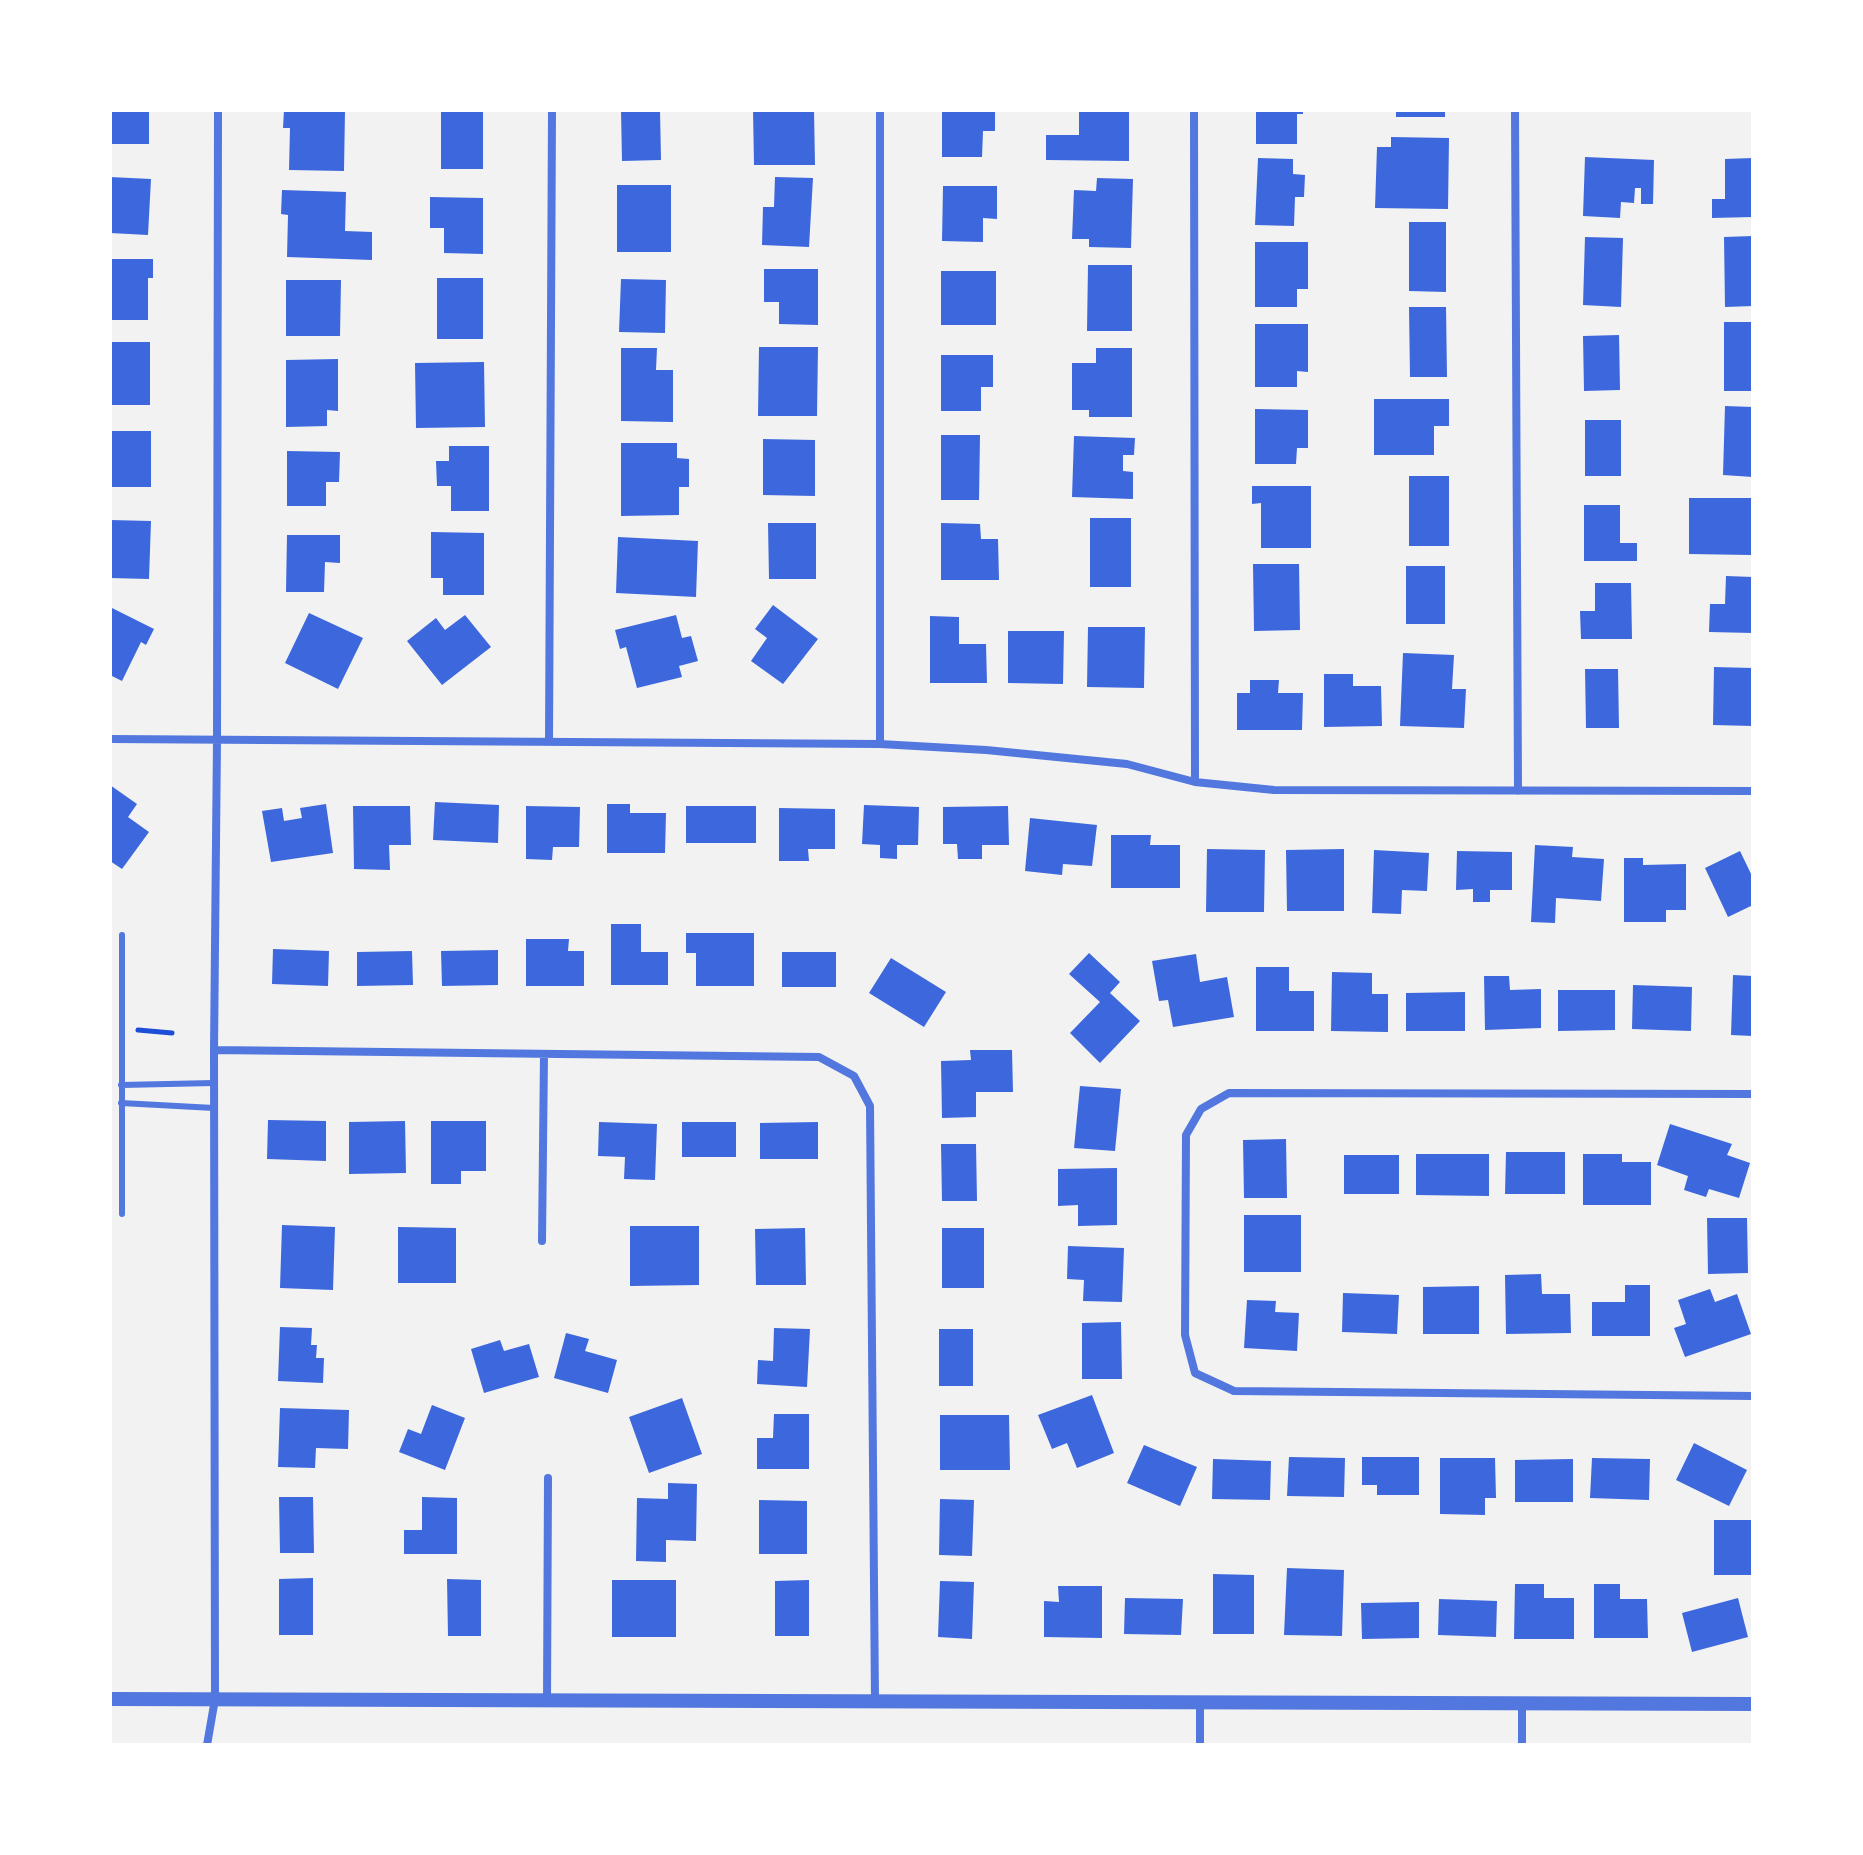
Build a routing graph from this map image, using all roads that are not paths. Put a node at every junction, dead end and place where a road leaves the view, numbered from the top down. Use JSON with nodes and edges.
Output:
{"nodes":[{"id":1,"x":218,"y":110,"type":"edge"},
{"id":2,"x":552,"y":110,"type":"edge"},
{"id":3,"x":880,"y":110,"type":"edge"},
{"id":4,"x":1194,"y":110,"type":"edge"},
{"id":5,"x":1515,"y":110,"type":"edge"},
{"id":6,"x":110,"y":739,"type":"edge"},
{"id":7,"x":217,"y":739,"type":"junction"},
{"id":8,"x":549,"y":742,"type":"junction"},
{"id":9,"x":880,"y":744,"type":"junction"},
{"id":10,"x":1195,"y":782,"type":"junction"},
{"id":11,"x":1518,"y":791,"type":"junction"},
{"id":12,"x":1753,"y":791,"type":"edge"},
{"id":13,"x":122,"y":935,"type":"dead end"},
{"id":14,"x":214,"y":1050,"type":"junction"},
{"id":15,"x":544,"y":1054,"type":"junction"},
{"id":16,"x":214,"y":1083,"type":"junction"},
{"id":17,"x":121,"y":1085,"type":"junction"},
{"id":18,"x":1753,"y":1094,"type":"edge"},
{"id":19,"x":121,"y":1103,"type":"junction"},
{"id":20,"x":214,"y":1108,"type":"junction"},
{"id":21,"x":122,"y":1214,"type":"dead end"},
{"id":22,"x":542,"y":1241,"type":"dead end"},
{"id":23,"x":1753,"y":1396,"type":"edge"},
{"id":24,"x":548,"y":1478,"type":"dead end"},
{"id":25,"x":110,"y":1699,"type":"edge"},
{"id":26,"x":215,"y":1699,"type":"junction"},
{"id":27,"x":547,"y":1700,"type":"junction"},
{"id":28,"x":875,"y":1701,"type":"junction"},
{"id":29,"x":1200,"y":1702,"type":"junction"},
{"id":30,"x":1522,"y":1703,"type":"junction"},
{"id":31,"x":1753,"y":1704,"type":"edge"},
{"id":32,"x":207,"y":1745,"type":"edge"},
{"id":33,"x":1200,"y":1745,"type":"edge"},
{"id":34,"x":1522,"y":1745,"type":"edge"}],
"edges":[{"from":1,"to":7,"type":"street"},
{"from":2,"to":8,"type":"street"},
{"from":3,"to":9,"type":"street"},
{"from":4,"to":10,"type":"street"},
{"from":5,"to":11,"type":"street"},
{"from":6,"to":7,"type":"street"},
{"from":7,"to":8,"type":"street"},
{"from":7,"to":14,"type":"street"},
{"from":8,"to":9,"type":"street"},
{"from":9,"to":10,"type":"street"},
{"from":10,"to":11,"type":"street"},
{"from":11,"to":12,"type":"street"},
{"from":13,"to":17,"type":"lane"},
{"from":14,"to":15,"type":"street"},
{"from":14,"to":16,"type":"street"},
{"from":15,"to":22,"type":"street"},
{"from":15,"to":28,"type":"street"},
{"from":16,"to":17,"type":"lane"},
{"from":16,"to":20,"type":"street"},
{"from":17,"to":19,"type":"lane"},
{"from":18,"to":23,"type":"street"},
{"from":19,"to":20,"type":"lane"},
{"from":19,"to":21,"type":"lane"},
{"from":20,"to":26,"type":"street"},
{"from":24,"to":27,"type":"street"},
{"from":25,"to":26,"type":"street"},
{"from":26,"to":27,"type":"street"},
{"from":26,"to":32,"type":"street"},
{"from":27,"to":28,"type":"street"},
{"from":28,"to":29,"type":"street"},
{"from":29,"to":30,"type":"street"},
{"from":29,"to":33,"type":"street"},
{"from":30,"to":31,"type":"street"},
{"from":30,"to":34,"type":"street"}]}
